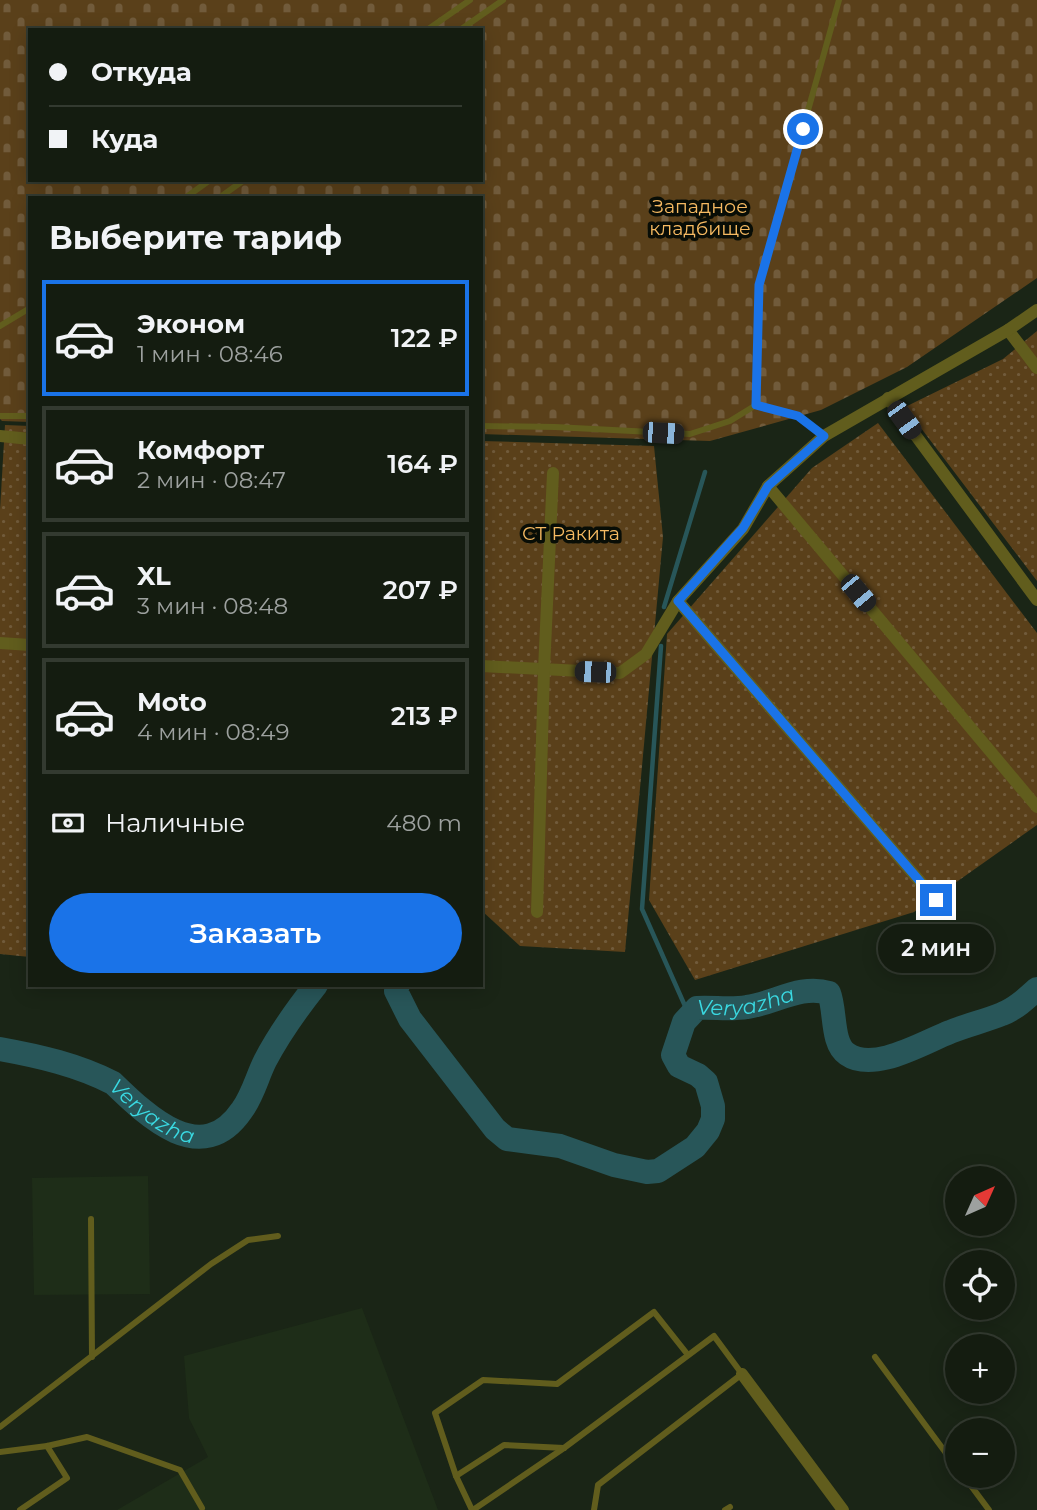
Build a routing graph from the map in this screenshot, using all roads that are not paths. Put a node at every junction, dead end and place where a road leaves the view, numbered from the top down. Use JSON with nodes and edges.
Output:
{"nodes":[{"id":1,"x":470,"y":0,"type":"edge"},
{"id":2,"x":503,"y":0,"type":"edge"},
{"id":3,"x":839,"y":0,"type":"edge"},
{"id":4,"x":431,"y":28,"type":"edge"},
{"id":5,"x":463,"y":28,"type":"edge"},
{"id":6,"x":207,"y":182,"type":"edge"},
{"id":7,"x":241,"y":182,"type":"edge"},
{"id":8,"x":188,"y":196,"type":"edge"},
{"id":9,"x":222,"y":196,"type":"edge"},
{"id":10,"x":28,"y":309,"type":"edge"},
{"id":11,"x":1037,"y":310,"type":"edge"},
{"id":12,"x":0,"y":326,"type":"edge"},
{"id":13,"x":1008,"y":330,"type":"junction"},
{"id":14,"x":1037,"y":368,"type":"edge"},
{"id":15,"x":888,"y":398,"type":"junction"},
{"id":16,"x":756,"y":405,"type":"junction"},
{"id":17,"x":0,"y":416,"type":"edge"},
{"id":18,"x":28,"y":416,"type":"edge"},
{"id":19,"x":483,"y":426,"type":"edge"},
{"id":20,"x":0,"y":436,"type":"edge"},
{"id":21,"x":824,"y":436,"type":"junction"},
{"id":22,"x":28,"y":439,"type":"edge"},
{"id":23,"x":553,"y":473,"type":"dead end"},
{"id":24,"x":768,"y":486,"type":"junction"},
{"id":25,"x":1037,"y":600,"type":"edge"},
{"id":26,"x":678,"y":601,"type":"junction"},
{"id":27,"x":0,"y":643,"type":"edge"},
{"id":28,"x":28,"y":645,"type":"edge"},
{"id":29,"x":483,"y":666,"type":"edge"},
{"id":30,"x":544,"y":670,"type":"junction"},
{"id":31,"x":1037,"y":807,"type":"edge"},
{"id":32,"x":936,"y":900,"type":"dead end"},
{"id":33,"x":537,"y":912,"type":"dead end"},
{"id":34,"x":91,"y":1219,"type":"dead end"},
{"id":35,"x":278,"y":1236,"type":"dead end"},
{"id":36,"x":688,"y":1355,"type":"junction"},
{"id":37,"x":92,"y":1357,"type":"junction"},
{"id":38,"x":876,"y":1357,"type":"dead end"},
{"id":39,"x":742,"y":1374,"type":"junction"},
{"id":40,"x":0,"y":1427,"type":"edge"},
{"id":41,"x":47,"y":1446,"type":"junction"},
{"id":42,"x":564,"y":1448,"type":"junction"},
{"id":43,"x":0,"y":1452,"type":"edge"},
{"id":44,"x":945,"y":1452,"type":"edge"},
{"id":45,"x":456,"y":1476,"type":"junction"},
{"id":46,"x":973,"y":1488,"type":"edge"},
{"id":47,"x":202,"y":1508,"type":"edge"},
{"id":48,"x":20,"y":1510,"type":"edge"},
{"id":49,"x":472,"y":1510,"type":"edge"},
{"id":50,"x":594,"y":1510,"type":"edge"},
{"id":51,"x":843,"y":1510,"type":"edge"},
{"id":52,"x":989,"y":1510,"type":"edge"}],
"edges":[{"from":1,"to":4,"type":"lane"},
{"from":2,"to":5,"type":"lane"},
{"from":3,"to":16,"type":"lane"},
{"from":6,"to":8,"type":"lane"},
{"from":7,"to":9,"type":"lane"},
{"from":10,"to":12,"type":"lane"},
{"from":11,"to":13,"type":"street"},
{"from":13,"to":14,"type":"street"},
{"from":13,"to":15,"type":"street"},
{"from":15,"to":21,"type":"street"},
{"from":15,"to":25,"type":"street"},
{"from":16,"to":19,"type":"lane"},
{"from":16,"to":21,"type":"lane"},
{"from":17,"to":18,"type":"lane"},
{"from":20,"to":22,"type":"street"},
{"from":21,"to":24,"type":"street"},
{"from":23,"to":30,"type":"street"},
{"from":24,"to":26,"type":"street"},
{"from":24,"to":31,"type":"street"},
{"from":26,"to":30,"type":"street"},
{"from":26,"to":32,"type":"street"},
{"from":27,"to":28,"type":"street"},
{"from":29,"to":30,"type":"street"},
{"from":30,"to":33,"type":"street"},
{"from":34,"to":37,"type":"lane"},
{"from":35,"to":37,"type":"lane"},
{"from":36,"to":39,"type":"lane"},
{"from":36,"to":42,"type":"lane"},
{"from":36,"to":45,"type":"lane"},
{"from":37,"to":40,"type":"lane"},
{"from":38,"to":44,"type":"lane"},
{"from":39,"to":50,"type":"lane"},
{"from":39,"to":51,"type":"street"},
{"from":41,"to":43,"type":"lane"},
{"from":41,"to":47,"type":"lane"},
{"from":41,"to":48,"type":"lane"},
{"from":42,"to":45,"type":"lane"},
{"from":42,"to":49,"type":"lane"},
{"from":45,"to":49,"type":"lane"},
{"from":46,"to":52,"type":"lane"}]}
